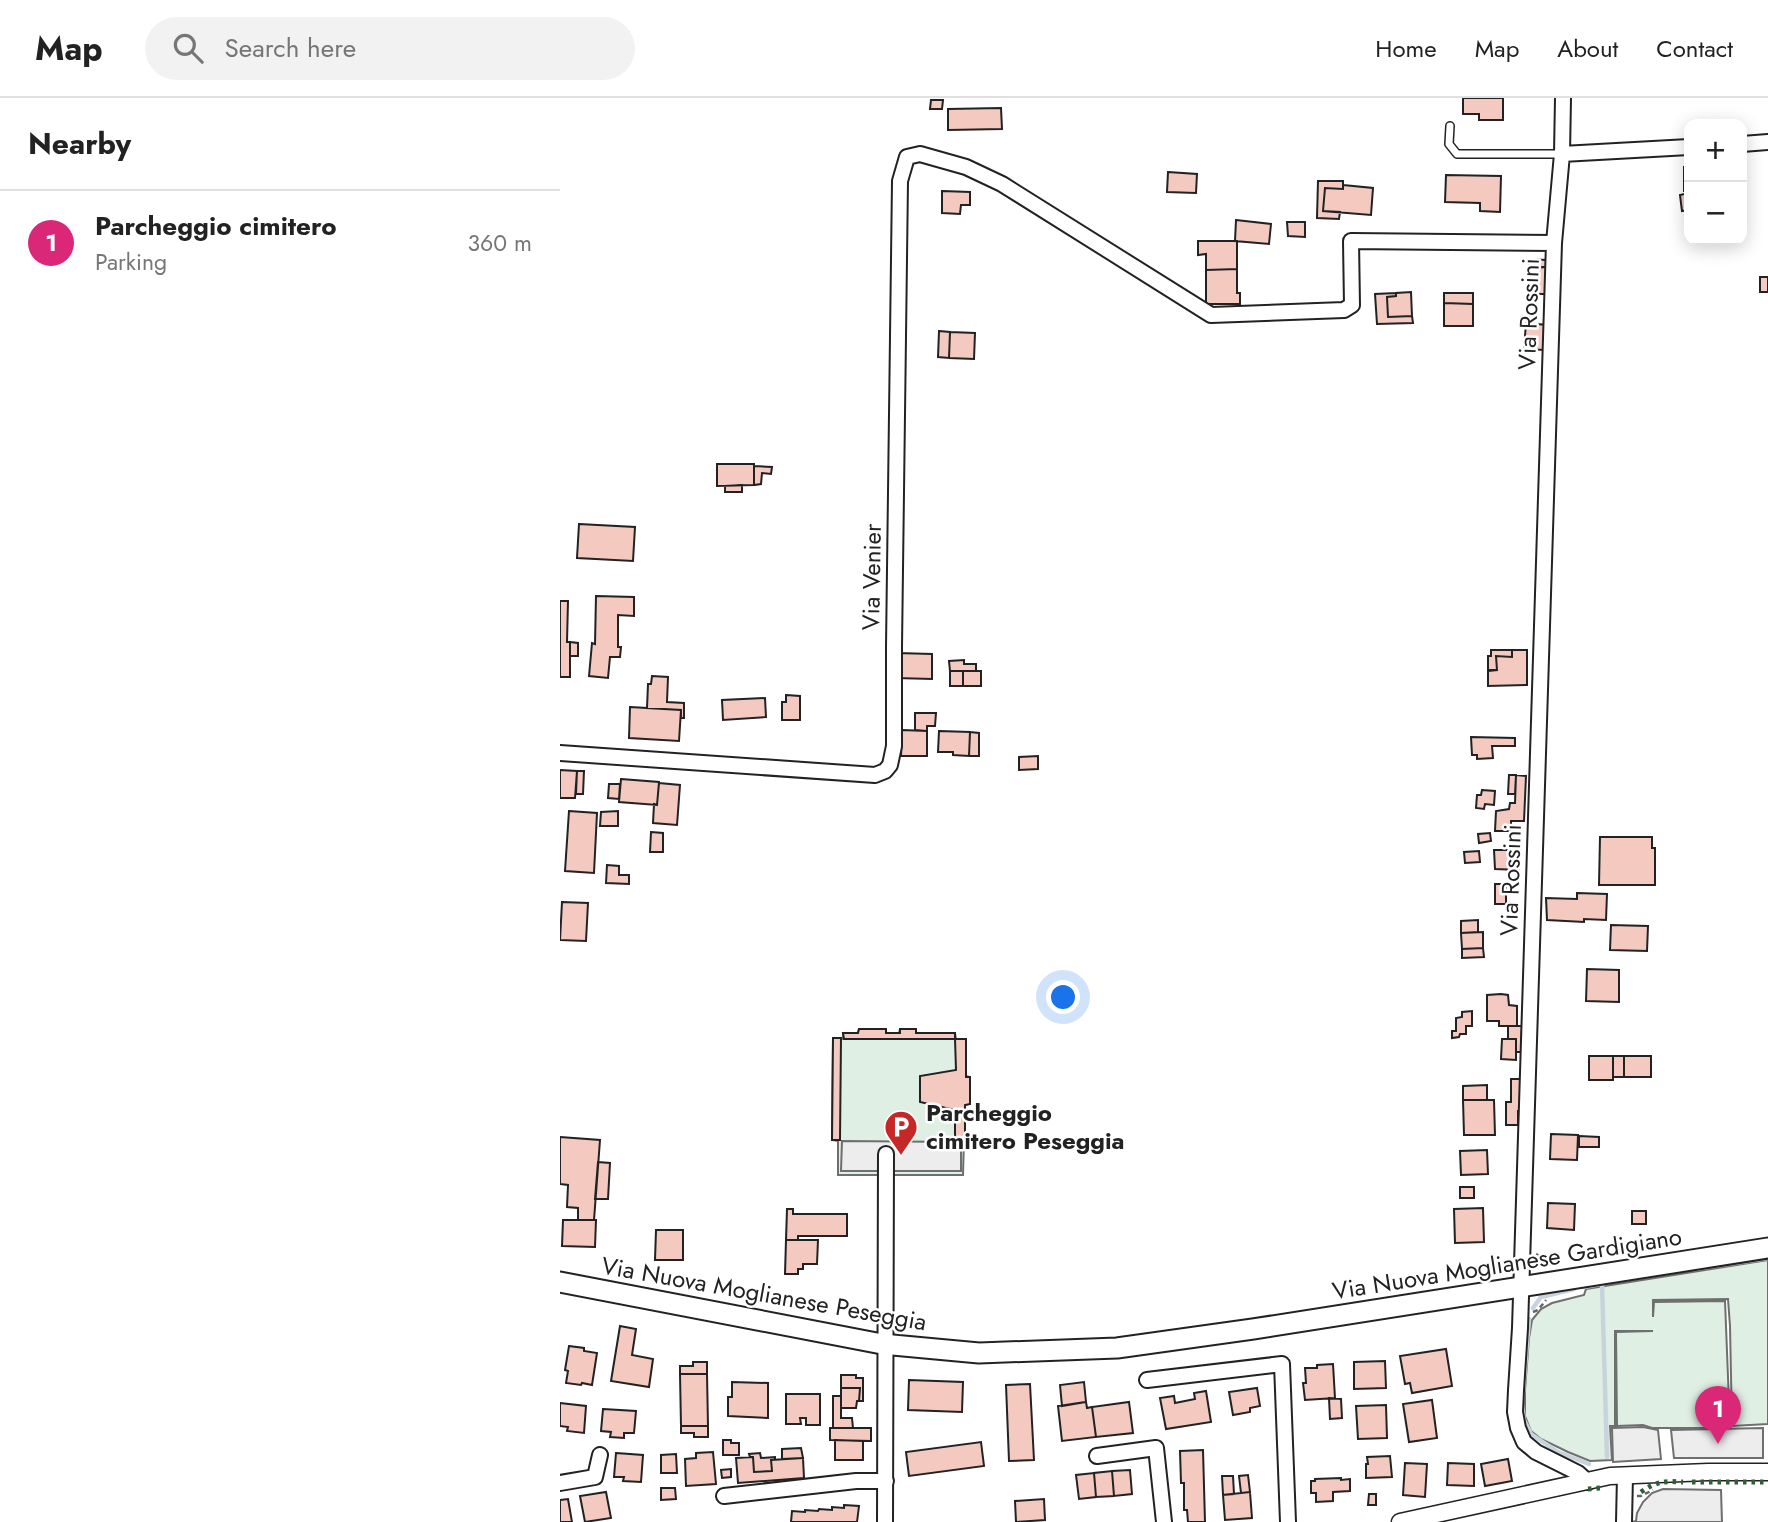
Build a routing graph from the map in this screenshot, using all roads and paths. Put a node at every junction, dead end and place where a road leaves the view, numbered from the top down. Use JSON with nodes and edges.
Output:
{"nodes":[{"id":1,"x":1563,"y":98,"type":"edge"},
{"id":2,"x":1450,"y":126,"type":"dead end"},
{"id":3,"x":1768,"y":142,"type":"edge"},
{"id":4,"x":1747,"y":144,"type":"edge"},
{"id":5,"x":1684,"y":146,"type":"edge"},
{"id":6,"x":1562,"y":153,"type":"junction"},
{"id":7,"x":1002,"y":184,"type":"joint"},
{"id":8,"x":1554,"y":243,"type":"junction"},
{"id":9,"x":560,"y":752,"type":"edge"},
{"id":10,"x":886,"y":1154,"type":"dead end"},
{"id":11,"x":1768,"y":1248,"type":"edge"},
{"id":12,"x":560,"y":1282,"type":"edge"},
{"id":13,"x":1520,"y":1287,"type":"junction"},
{"id":14,"x":1253,"y":1329,"type":"joint"},
{"id":15,"x":887,"y":1345,"type":"junction"},
{"id":16,"x":1147,"y":1380,"type":"dead end"},
{"id":17,"x":600,"y":1455,"type":"dead end"},
{"id":18,"x":1097,"y":1456,"type":"dead end"},
{"id":19,"x":1768,"y":1472,"type":"edge"},
{"id":20,"x":1625,"y":1476,"type":"junction"},
{"id":21,"x":886,"y":1481,"type":"junction"},
{"id":22,"x":1588,"y":1482,"type":"junction"},
{"id":23,"x":560,"y":1483,"type":"edge"},
{"id":24,"x":724,"y":1496,"type":"dead end"},
{"id":25,"x":885,"y":1522,"type":"edge"},
{"id":26,"x":1164,"y":1522,"type":"edge"},
{"id":27,"x":1288,"y":1522,"type":"edge"},
{"id":28,"x":1400,"y":1522,"type":"edge"},
{"id":29,"x":1624,"y":1522,"type":"edge"}],
"edges":[{"from":1,"to":6,"type":"street","name":"Via Rossini"},
{"from":2,"to":6,"type":"lane"},
{"from":3,"to":4,"type":"street"},
{"from":5,"to":6,"type":"street"},
{"from":6,"to":8,"type":"street","name":"Via Rossini"},
{"from":7,"to":8,"type":"street","name":"Via Rossini"},
{"from":7,"to":9,"type":"street","name":"Via Venier"},
{"from":8,"to":13,"type":"street","name":"Via Rossini"},
{"from":10,"to":15,"type":"street"},
{"from":11,"to":13,"type":"main road","name":"Via Nuova Moglianese Gardigiano"},
{"from":12,"to":15,"type":"main road","name":"Via Nuova Moglianese Peseggia"},
{"from":13,"to":14,"type":"main road","name":"Via Nuova Moglianese Gardigiano"},
{"from":13,"to":22,"type":"street","name":"Via Rossini"},
{"from":14,"to":15,"type":"main road","name":"Via Nuova Moglianese Peseggia"},
{"from":15,"to":21,"type":"street"},
{"from":16,"to":27,"type":"street"},
{"from":17,"to":23,"type":"street"},
{"from":18,"to":26,"type":"street"},
{"from":19,"to":20,"type":"street"},
{"from":20,"to":22,"type":"street"},
{"from":20,"to":29,"type":"street"},
{"from":21,"to":24,"type":"street"},
{"from":21,"to":25,"type":"street"},
{"from":22,"to":28,"type":"street"}]}
